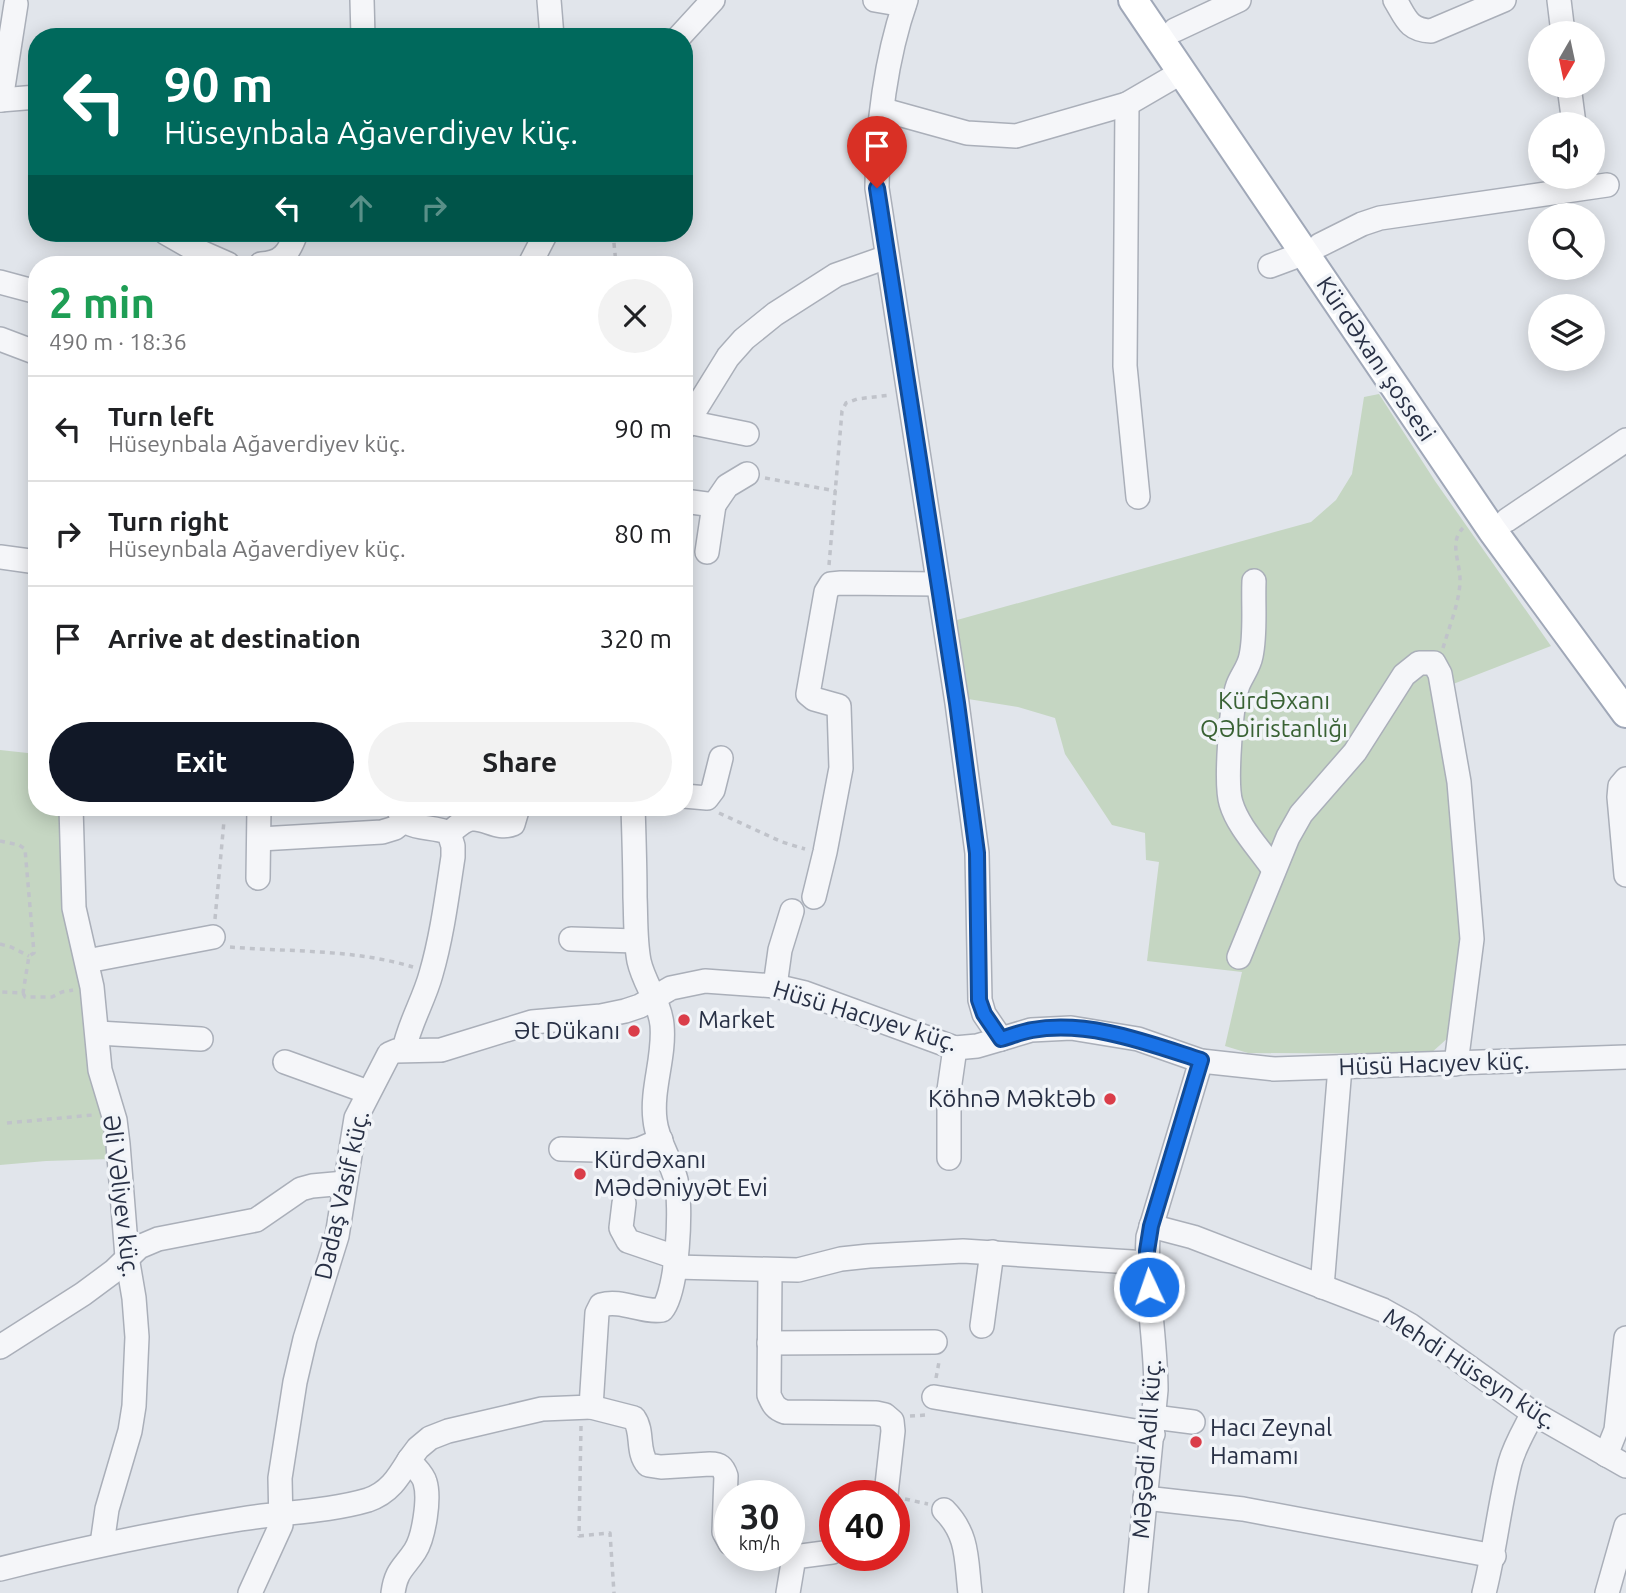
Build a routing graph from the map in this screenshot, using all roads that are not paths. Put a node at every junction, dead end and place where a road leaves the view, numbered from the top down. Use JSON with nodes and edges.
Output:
{"nodes":[{"id":1,"x":362,"y":0,"type":"edge"},
{"id":2,"x":549,"y":0,"type":"edge"},
{"id":3,"x":713,"y":0,"type":"edge"},
{"id":4,"x":875,"y":0,"type":"edge"},
{"id":5,"x":1133,"y":0,"type":"edge"},
{"id":6,"x":1154,"y":0,"type":"edge"},
{"id":7,"x":1239,"y":0,"type":"edge"},
{"id":8,"x":1395,"y":0,"type":"edge"},
{"id":9,"x":1504,"y":0,"type":"edge"},
{"id":10,"x":1559,"y":0,"type":"edge"},
{"id":11,"x":905,"y":3,"type":"edge"},
{"id":12,"x":16,"y":4,"type":"dead end"},
{"id":13,"x":1562,"y":21,"type":"edge"},
{"id":14,"x":363,"y":28,"type":"edge"},
{"id":15,"x":551,"y":28,"type":"edge"},
{"id":16,"x":687,"y":28,"type":"edge"},
{"id":17,"x":1175,"y":30,"type":"junction"},
{"id":18,"x":1182,"y":72,"type":"junction"},
{"id":19,"x":28,"y":98,"type":"edge"},
{"id":20,"x":0,"y":100,"type":"edge"},
{"id":21,"x":1127,"y":104,"type":"junction"},
{"id":22,"x":884,"y":110,"type":"junction"},
{"id":23,"x":1607,"y":185,"type":"dead end"},
{"id":24,"x":182,"y":242,"type":"edge"},
{"id":25,"x":1312,"y":249,"type":"junction"},
{"id":26,"x":210,"y":256,"type":"edge"},
{"id":27,"x":887,"y":257,"type":"junction"},
{"id":28,"x":1270,"y":266,"type":"dead end"},
{"id":29,"x":0,"y":282,"type":"edge"},
{"id":30,"x":28,"y":290,"type":"edge"},
{"id":31,"x":0,"y":339,"type":"edge"},
{"id":32,"x":28,"y":350,"type":"edge"},
{"id":33,"x":693,"y":414,"type":"edge"},
{"id":34,"x":693,"y":426,"type":"edge"},
{"id":35,"x":747,"y":434,"type":"dead end"},
{"id":36,"x":1626,"y":440,"type":"edge"},
{"id":37,"x":747,"y":474,"type":"road end"},
{"id":38,"x":1138,"y":497,"type":"dead end"},
{"id":39,"x":693,"y":502,"type":"edge"},
{"id":40,"x":714,"y":505,"type":"junction"},
{"id":41,"x":1494,"y":521,"type":"junction"},
{"id":42,"x":707,"y":552,"type":"dead end"},
{"id":43,"x":0,"y":557,"type":"edge"},
{"id":44,"x":28,"y":561,"type":"edge"},
{"id":45,"x":1254,"y":581,"type":"dead end"},
{"id":46,"x":938,"y":584,"type":"junction"},
{"id":47,"x":1626,"y":685,"type":"edge"},
{"id":48,"x":1626,"y":713,"type":"edge"},
{"id":49,"x":721,"y":758,"type":"dead end"},
{"id":50,"x":1626,"y":779,"type":"edge"},
{"id":51,"x":696,"y":797,"type":"edge"},
{"id":52,"x":71,"y":816,"type":"edge"},
{"id":53,"x":259,"y":816,"type":"edge"},
{"id":54,"x":400,"y":816,"type":"edge"},
{"id":55,"x":403,"y":816,"type":"edge"},
{"id":56,"x":516,"y":816,"type":"edge"},
{"id":57,"x":633,"y":816,"type":"edge"},
{"id":58,"x":449,"y":833,"type":"junction"},
{"id":59,"x":260,"y":839,"type":"junction"},
{"id":60,"x":1274,"y":870,"type":"junction"},
{"id":61,"x":1626,"y":875,"type":"edge"},
{"id":62,"x":258,"y":878,"type":"dead end"},
{"id":63,"x":814,"y":897,"type":"dead end"},
{"id":64,"x":792,"y":911,"type":"dead end"},
{"id":65,"x":213,"y":937,"type":"road end"},
{"id":66,"x":571,"y":939,"type":"dead end"},
{"id":67,"x":636,"y":941,"type":"junction"},
{"id":68,"x":1239,"y":957,"type":"dead end"},
{"id":69,"x":87,"y":961,"type":"junction"},
{"id":70,"x":775,"y":986,"type":"junction"},
{"id":71,"x":655,"y":998,"type":"junction"},
{"id":72,"x":98,"y":1033,"type":"junction"},
{"id":73,"x":201,"y":1039,"type":"dead end"},
{"id":74,"x":1001,"y":1039,"type":"junction"},
{"id":75,"x":955,"y":1048,"type":"junction"},
{"id":76,"x":404,"y":1051,"type":"junction"},
{"id":77,"x":1626,"y":1057,"type":"edge"},
{"id":78,"x":1201,"y":1060,"type":"junction"},
{"id":79,"x":285,"y":1062,"type":"dead end"},
{"id":80,"x":1456,"y":1064,"type":"junction"},
{"id":81,"x":1340,"y":1066,"type":"junction"},
{"id":82,"x":368,"y":1092,"type":"junction"},
{"id":83,"x":661,"y":1140,"type":"junction"},
{"id":84,"x":561,"y":1149,"type":"dead end"},
{"id":85,"x":949,"y":1158,"type":"dead end"},
{"id":86,"x":345,"y":1183,"type":"junction"},
{"id":87,"x":624,"y":1203,"type":"dead end"},
{"id":88,"x":1151,"y":1226,"type":"junction"},
{"id":89,"x":992,"y":1252,"type":"junction"},
{"id":90,"x":127,"y":1257,"type":"junction"},
{"id":91,"x":675,"y":1262,"type":"junction"},
{"id":92,"x":1147,"y":1262,"type":"junction"},
{"id":93,"x":770,"y":1271,"type":"junction"},
{"id":94,"x":1322,"y":1287,"type":"junction"},
{"id":95,"x":982,"y":1326,"type":"dead end"},
{"id":96,"x":1626,"y":1338,"type":"edge"},
{"id":97,"x":935,"y":1342,"type":"dead end"},
{"id":98,"x":769,"y":1343,"type":"junction"},
{"id":99,"x":0,"y":1348,"type":"edge"},
{"id":100,"x":934,"y":1397,"type":"dead end"},
{"id":101,"x":586,"y":1407,"type":"junction"},
{"id":102,"x":1533,"y":1413,"type":"junction"},
{"id":103,"x":1193,"y":1422,"type":"dead end"},
{"id":104,"x":1153,"y":1426,"type":"junction"},
{"id":105,"x":409,"y":1460,"type":"junction"},
{"id":106,"x":1616,"y":1461,"type":"edge"},
{"id":107,"x":726,"y":1480,"type":"edge"},
{"id":108,"x":888,"y":1480,"type":"edge"},
{"id":109,"x":1145,"y":1498,"type":"junction"},
{"id":110,"x":944,"y":1510,"type":"road end"},
{"id":111,"x":282,"y":1514,"type":"junction"},
{"id":112,"x":1626,"y":1526,"type":"edge"},
{"id":113,"x":102,"y":1544,"type":"junction"},
{"id":114,"x":1494,"y":1556,"type":"junction"},
{"id":115,"x":0,"y":1569,"type":"edge"},
{"id":116,"x":789,"y":1571,"type":"edge"},
{"id":117,"x":250,"y":1593,"type":"edge"},
{"id":118,"x":393,"y":1593,"type":"edge"},
{"id":119,"x":788,"y":1593,"type":"edge"},
{"id":120,"x":970,"y":1593,"type":"edge"},
{"id":121,"x":1136,"y":1593,"type":"edge"},
{"id":122,"x":1484,"y":1593,"type":"edge"},
{"id":123,"x":1607,"y":1593,"type":"edge"}],
"edges":[{"from":1,"to":14,"type":"street"},
{"from":2,"to":15,"type":"street"},
{"from":3,"to":16,"type":"street"},
{"from":4,"to":11,"type":"street"},
{"from":5,"to":18,"type":"main road","name":"Kürdəxanı şossesi"},
{"from":6,"to":17,"type":"main road","name":"Kürdəxanı şossesi"},
{"from":7,"to":17,"type":"street"},
{"from":8,"to":9,"type":"street"},
{"from":10,"to":13,"type":"street"},
{"from":11,"to":22,"type":"street"},
{"from":12,"to":20,"type":"street"},
{"from":17,"to":25,"type":"main road","name":"Kürdəxanı şossesi"},
{"from":18,"to":21,"type":"street"},
{"from":18,"to":25,"type":"main road","name":"Kürdəxanı şossesi"},
{"from":19,"to":20,"type":"street"},
{"from":21,"to":22,"type":"street"},
{"from":21,"to":38,"type":"street"},
{"from":22,"to":27,"type":"street"},
{"from":23,"to":25,"type":"street"},
{"from":24,"to":26,"type":"street"},
{"from":25,"to":28,"type":"street"},
{"from":25,"to":41,"type":"main road","name":"Kürdəxanı şossesi"},
{"from":27,"to":33,"type":"street"},
{"from":27,"to":46,"type":"street"},
{"from":29,"to":30,"type":"street"},
{"from":31,"to":32,"type":"street"},
{"from":34,"to":35,"type":"street"},
{"from":36,"to":41,"type":"street"},
{"from":37,"to":40,"type":"street"},
{"from":39,"to":40,"type":"street"},
{"from":40,"to":42,"type":"street"},
{"from":41,"to":47,"type":"main road","name":"Kürdəxanı şossesi"},
{"from":41,"to":48,"type":"main road","name":"Kürdəxanı şossesi"},
{"from":43,"to":44,"type":"street"},
{"from":45,"to":60,"type":"street"},
{"from":46,"to":63,"type":"street"},
{"from":46,"to":74,"type":"street"},
{"from":49,"to":51,"type":"street"},
{"from":50,"to":61,"type":"street"},
{"from":52,"to":69,"type":"street","name":"Əli Vəliyev küç."},
{"from":53,"to":59,"type":"street"},
{"from":54,"to":59,"type":"street"},
{"from":55,"to":58,"type":"street"},
{"from":56,"to":58,"type":"street"},
{"from":57,"to":67,"type":"street"},
{"from":58,"to":76,"type":"street"},
{"from":59,"to":62,"type":"street"},
{"from":60,"to":68,"type":"street"},
{"from":60,"to":80,"type":"street"},
{"from":64,"to":70,"type":"street"},
{"from":65,"to":69,"type":"street"},
{"from":66,"to":67,"type":"street"},
{"from":67,"to":71,"type":"street"},
{"from":69,"to":72,"type":"street","name":"Əli Vəliyev küç."},
{"from":70,"to":71,"type":"street","name":"Hüsü Hacıyev küç."},
{"from":70,"to":75,"type":"street","name":"Hüsü Hacıyev küç."},
{"from":71,"to":76,"type":"street","name":"Hüsü Hacıyev küç."},
{"from":71,"to":83,"type":"street"},
{"from":72,"to":73,"type":"street"},
{"from":72,"to":90,"type":"street","name":"Əli Vəliyev küç."},
{"from":74,"to":75,"type":"street","name":"Hüsü Hacıyev küç."},
{"from":74,"to":78,"type":"street","name":"Hüsü Hacıyev küç."},
{"from":75,"to":85,"type":"street"},
{"from":76,"to":82,"type":"street","name":"Dadaş Vasif küç."},
{"from":77,"to":80,"type":"street","name":"Hüsü Hacıyev küç."},
{"from":78,"to":81,"type":"street","name":"Hüsü Hacıyev küç."},
{"from":78,"to":88,"type":"street","name":"Məşədi Adil küç."},
{"from":79,"to":82,"type":"street"},
{"from":80,"to":81,"type":"street","name":"Hüsü Hacıyev küç."},
{"from":81,"to":94,"type":"street"},
{"from":82,"to":86,"type":"street","name":"Dadaş Vasif küç."},
{"from":83,"to":84,"type":"street"},
{"from":83,"to":91,"type":"street"},
{"from":86,"to":90,"type":"street"},
{"from":86,"to":111,"type":"street","name":"Dadaş Vasif küç."},
{"from":87,"to":91,"type":"street"},
{"from":88,"to":92,"type":"street","name":"Məşədi Adil küç."},
{"from":88,"to":94,"type":"street","name":"Mehdi Hüseyn küç."},
{"from":89,"to":92,"type":"street"},
{"from":89,"to":93,"type":"street"},
{"from":89,"to":95,"type":"street"},
{"from":90,"to":99,"type":"street"},
{"from":90,"to":113,"type":"street","name":"Əli Vəliyev küç."},
{"from":91,"to":93,"type":"street"},
{"from":91,"to":101,"type":"street"},
{"from":92,"to":104,"type":"street","name":"Məşədi Adil küç."},
{"from":93,"to":98,"type":"street"},
{"from":94,"to":102,"type":"street","name":"Mehdi Hüseyn küç."},
{"from":96,"to":106,"type":"street"},
{"from":97,"to":98,"type":"street"},
{"from":98,"to":108,"type":"street"},
{"from":100,"to":104,"type":"street"},
{"from":101,"to":105,"type":"street"},
{"from":101,"to":107,"type":"street"},
{"from":102,"to":106,"type":"street","name":"Mehdi Hüseyn küç."},
{"from":102,"to":114,"type":"street"},
{"from":103,"to":104,"type":"street"},
{"from":104,"to":109,"type":"street","name":"Məşədi Adil küç."},
{"from":105,"to":111,"type":"street"},
{"from":105,"to":118,"type":"street"},
{"from":109,"to":114,"type":"street"},
{"from":109,"to":121,"type":"street","name":"Məşədi Adil küç."},
{"from":110,"to":120,"type":"street"},
{"from":111,"to":113,"type":"street"},
{"from":111,"to":117,"type":"street","name":"Dadaş Vasif küç."},
{"from":112,"to":123,"type":"street"},
{"from":113,"to":115,"type":"street"},
{"from":114,"to":122,"type":"street"},
{"from":116,"to":119,"type":"street"}]}
